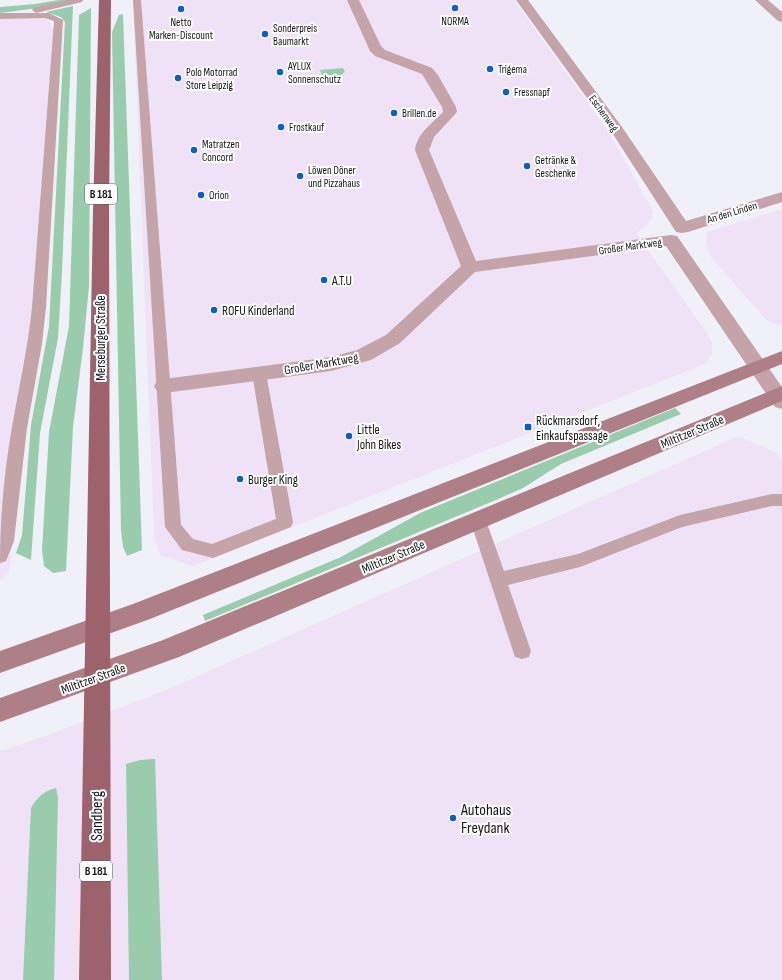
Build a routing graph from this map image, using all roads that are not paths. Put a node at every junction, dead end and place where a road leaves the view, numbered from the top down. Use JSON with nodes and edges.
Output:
{"nodes":[{"id":1,"x":79,"y":0,"type":"edge"},
{"id":2,"x":105,"y":0,"type":"edge"},
{"id":3,"x":137,"y":0,"type":"edge"},
{"id":4,"x":354,"y":0,"type":"edge"},
{"id":5,"x":522,"y":0,"type":"edge"},
{"id":6,"x":761,"y":0,"type":"edge"},
{"id":7,"x":14,"y":15,"type":"junction"},
{"id":8,"x":0,"y":16,"type":"edge"},
{"id":9,"x":782,"y":18,"type":"edge"},
{"id":10,"x":782,"y":197,"type":"edge"},
{"id":11,"x":677,"y":234,"type":"junction"},
{"id":12,"x":470,"y":267,"type":"junction"},
{"id":13,"x":782,"y":357,"type":"edge"},
{"id":14,"x":758,"y":366,"type":"junction"},
{"id":15,"x":259,"y":373,"type":"junction"},
{"id":16,"x":164,"y":386,"type":"junction"},
{"id":17,"x":780,"y":396,"type":"edge"},
{"id":18,"x":782,"y":500,"type":"edge"},
{"id":19,"x":478,"y":520,"type":"junction"},
{"id":20,"x":0,"y":556,"type":"edge"},
{"id":21,"x":498,"y":580,"type":"junction"},
{"id":22,"x":98,"y":629,"type":"junction"},
{"id":23,"x":522,"y":651,"type":"dead end"},
{"id":24,"x":0,"y":662,"type":"edge"},
{"id":25,"x":97,"y":676,"type":"junction"},
{"id":26,"x":0,"y":710,"type":"edge"},
{"id":27,"x":95,"y":980,"type":"edge"}],
"edges":[{"from":1,"to":7,"type":"lane"},
{"from":2,"to":22,"type":"main road","name":"Merseburger Straße","number":"B 181"},
{"from":3,"to":16,"type":"lane"},
{"from":4,"to":12,"type":"street"},
{"from":5,"to":11,"type":"street","name":"Eschenweg"},
{"from":6,"to":9,"type":"street"},
{"from":7,"to":8,"type":"lane"},
{"from":7,"to":20,"type":"lane"},
{"from":10,"to":11,"type":"street","name":"An den Linden"},
{"from":11,"to":12,"type":"street","name":"Großer Marktweg"},
{"from":11,"to":14,"type":"street","name":"Eschenweg"},
{"from":12,"to":15,"type":"street","name":"Großer Marktweg"},
{"from":13,"to":14,"type":"street"},
{"from":14,"to":17,"type":"street","name":"Eschenweg"},
{"from":14,"to":22,"type":"street"},
{"from":15,"to":16,"type":"street","name":"Großer Marktweg"},
{"from":15,"to":16,"type":"lane"},
{"from":17,"to":19,"type":"street","name":"Miltitzer Straße"},
{"from":18,"to":21,"type":"lane"},
{"from":19,"to":21,"type":"lane"},
{"from":19,"to":25,"type":"street","name":"Miltitzer Straße"},
{"from":21,"to":23,"type":"lane"},
{"from":22,"to":24,"type":"street"},
{"from":22,"to":25,"type":"main road","name":"Merseburger Straße","number":"B 181"},
{"from":25,"to":26,"type":"street","name":"Miltitzer Straße"},
{"from":25,"to":27,"type":"main road","name":"Sandberg","number":"B 181"}]}
